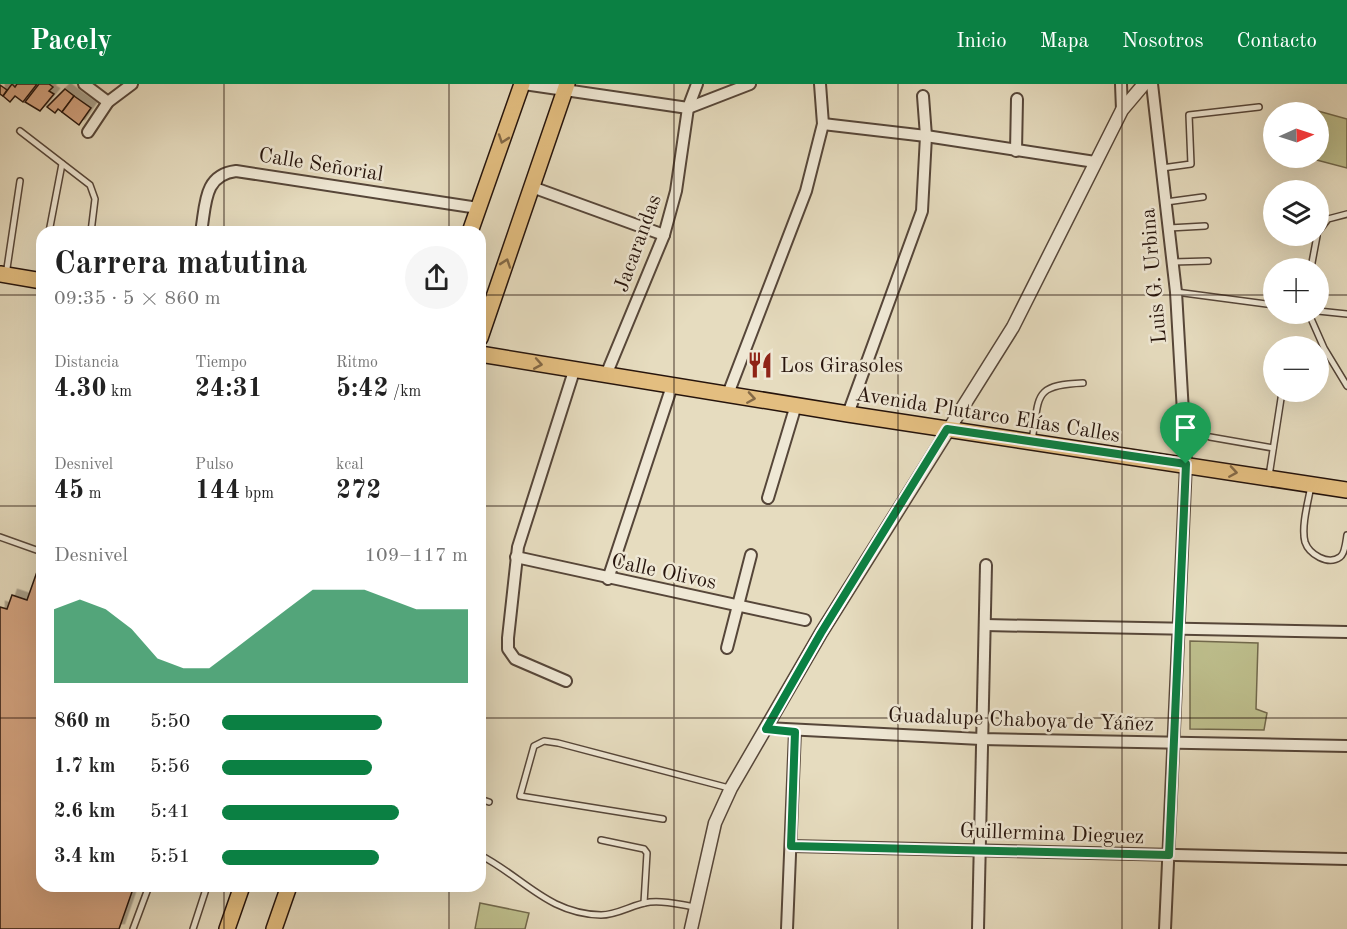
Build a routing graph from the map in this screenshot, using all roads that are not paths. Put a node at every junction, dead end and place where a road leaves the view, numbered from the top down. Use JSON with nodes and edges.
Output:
{"nodes":[{"id":1,"x":84,"y":84,"type":"edge"},
{"id":2,"x":132,"y":84,"type":"edge"},
{"id":3,"x":523,"y":84,"type":"edge"},
{"id":4,"x":697,"y":84,"type":"edge"},
{"id":5,"x":750,"y":84,"type":"edge"},
{"id":6,"x":820,"y":84,"type":"edge"},
{"id":7,"x":1121,"y":84,"type":"edge"},
{"id":8,"x":1144,"y":84,"type":"edge"},
{"id":9,"x":1152,"y":84,"type":"edge"},
{"id":10,"x":566,"y":88,"type":"edge"},
{"id":11,"x":923,"y":96,"type":"dead end"},
{"id":12,"x":1017,"y":99,"type":"dead end"},
{"id":13,"x":108,"y":102,"type":"junction"},
{"id":14,"x":1259,"y":107,"type":"dead end"},
{"id":15,"x":688,"y":108,"type":"junction"},
{"id":16,"x":1122,"y":110,"type":"junction"},
{"id":17,"x":823,"y":124,"type":"junction"},
{"id":18,"x":20,"y":131,"type":"dead end"},
{"id":19,"x":88,"y":132,"type":"dead end"},
{"id":20,"x":926,"y":136,"type":"junction"},
{"id":21,"x":1016,"y":151,"type":"junction"},
{"id":22,"x":1095,"y":162,"type":"junction"},
{"id":23,"x":62,"y":164,"type":"junction"},
{"id":24,"x":1162,"y":168,"type":"junction"},
{"id":25,"x":20,"y":181,"type":"dead end"},
{"id":26,"x":532,"y":187,"type":"junction"},
{"id":27,"x":1203,"y":197,"type":"dead end"},
{"id":28,"x":1166,"y":202,"type":"junction"},
{"id":29,"x":478,"y":208,"type":"junction"},
{"id":30,"x":1347,"y":214,"type":"edge"},
{"id":31,"x":1329,"y":219,"type":"edge"},
{"id":32,"x":50,"y":226,"type":"edge"},
{"id":33,"x":91,"y":226,"type":"edge"},
{"id":34,"x":202,"y":226,"type":"edge"},
{"id":35,"x":472,"y":226,"type":"edge"},
{"id":36,"x":1205,"y":226,"type":"dead end"},
{"id":37,"x":1168,"y":228,"type":"junction"},
{"id":38,"x":664,"y":235,"type":"junction"},
{"id":39,"x":1208,"y":261,"type":"dead end"},
{"id":40,"x":1173,"y":262,"type":"junction"},
{"id":41,"x":3,"y":274,"type":"edge"},
{"id":42,"x":36,"y":280,"type":"edge"},
{"id":43,"x":1176,"y":292,"type":"junction"},
{"id":44,"x":1263,"y":304,"type":"edge"},
{"id":45,"x":1329,"y":312,"type":"edge"},
{"id":46,"x":1347,"y":314,"type":"edge"},
{"id":47,"x":486,"y":321,"type":"edge"},
{"id":48,"x":1313,"y":324,"type":"edge"},
{"id":49,"x":486,"y":355,"type":"edge"},
{"id":50,"x":574,"y":371,"type":"junction"},
{"id":51,"x":606,"y":375,"type":"junction"},
{"id":52,"x":1083,"y":383,"type":"dead end"},
{"id":53,"x":672,"y":386,"type":"junction"},
{"id":54,"x":1347,"y":386,"type":"edge"},
{"id":55,"x":728,"y":394,"type":"junction"},
{"id":56,"x":1280,"y":402,"type":"edge"},
{"id":57,"x":796,"y":405,"type":"junction"},
{"id":58,"x":848,"y":414,"type":"junction"},
{"id":59,"x":947,"y":429,"type":"junction"},
{"id":60,"x":1210,"y":437,"type":"dead end"},
{"id":61,"x":1031,"y":442,"type":"junction"},
{"id":62,"x":1273,"y":448,"type":"junction"},
{"id":63,"x":1186,"y":464,"type":"junction"},
{"id":64,"x":1269,"y":478,"type":"junction"},
{"id":65,"x":1311,"y":484,"type":"junction"},
{"id":66,"x":1347,"y":490,"type":"edge"},
{"id":67,"x":768,"y":498,"type":"dead end"},
{"id":68,"x":1347,"y":535,"type":"edge"},
{"id":69,"x":1,"y":539,"type":"edge"},
{"id":70,"x":36,"y":550,"type":"edge"},
{"id":71,"x":752,"y":555,"type":"dead end"},
{"id":72,"x":516,"y":557,"type":"junction"},
{"id":73,"x":986,"y":565,"type":"dead end"},
{"id":74,"x":608,"y":579,"type":"junction"},
{"id":75,"x":736,"y":606,"type":"junction"},
{"id":76,"x":806,"y":620,"type":"dead end"},
{"id":77,"x":985,"y":625,"type":"junction"},
{"id":78,"x":1179,"y":629,"type":"junction"},
{"id":79,"x":1347,"y":632,"type":"edge"},
{"id":80,"x":727,"y":648,"type":"dead end"},
{"id":81,"x":566,"y":681,"type":"dead end"},
{"id":82,"x":766,"y":729,"type":"junction"},
{"id":83,"x":795,"y":732,"type":"junction"},
{"id":84,"x":981,"y":739,"type":"junction"},
{"id":85,"x":1174,"y":742,"type":"junction"},
{"id":86,"x":1347,"y":746,"type":"edge"},
{"id":87,"x":731,"y":788,"type":"junction"},
{"id":88,"x":486,"y":801,"type":"edge"},
{"id":89,"x":489,"y":802,"type":"dead end"},
{"id":90,"x":663,"y":819,"type":"dead end"},
{"id":91,"x":601,"y":840,"type":"dead end"},
{"id":92,"x":791,"y":846,"type":"junction"},
{"id":93,"x":978,"y":850,"type":"junction"},
{"id":94,"x":1169,"y":855,"type":"junction"},
{"id":95,"x":486,"y":858,"type":"edge"},
{"id":96,"x":1347,"y":859,"type":"edge"},
{"id":97,"x":147,"y":892,"type":"edge"},
{"id":98,"x":205,"y":892,"type":"edge"},
{"id":99,"x":240,"y":892,"type":"edge"},
{"id":100,"x":287,"y":892,"type":"edge"},
{"id":101,"x":644,"y":903,"type":"junction"},
{"id":102,"x":696,"y":907,"type":"junction"},
{"id":103,"x":135,"y":928,"type":"edge"},
{"id":104,"x":193,"y":929,"type":"edge"},
{"id":105,"x":227,"y":929,"type":"edge"},
{"id":106,"x":274,"y":929,"type":"edge"},
{"id":107,"x":692,"y":929,"type":"edge"},
{"id":108,"x":787,"y":929,"type":"edge"},
{"id":109,"x":978,"y":929,"type":"edge"},
{"id":110,"x":1165,"y":929,"type":"edge"}],
"edges":[{"from":1,"to":13,"type":"street"},
{"from":2,"to":13,"type":"street"},
{"from":3,"to":10,"type":"street"},
{"from":3,"to":29,"type":"main road","one_way":true},
{"from":4,"to":15,"type":"street","name":"Jacarandas"},
{"from":5,"to":15,"type":"street"},
{"from":6,"to":17,"type":"street"},
{"from":7,"to":16,"type":"street"},
{"from":8,"to":16,"type":"street"},
{"from":9,"to":24,"type":"street","name":"Luis G. Urbina"},
{"from":10,"to":15,"type":"street"},
{"from":10,"to":26,"type":"main road"},
{"from":11,"to":20,"type":"street"},
{"from":12,"to":21,"type":"street"},
{"from":13,"to":19,"type":"street"},
{"from":14,"to":24,"type":"lane"},
{"from":15,"to":38,"type":"street","name":"Jacarandas"},
{"from":16,"to":22,"type":"street"},
{"from":17,"to":20,"type":"street"},
{"from":17,"to":55,"type":"street"},
{"from":18,"to":23,"type":"lane"},
{"from":20,"to":21,"type":"street"},
{"from":20,"to":58,"type":"street"},
{"from":21,"to":22,"type":"street"},
{"from":22,"to":59,"type":"street"},
{"from":23,"to":32,"type":"lane"},
{"from":23,"to":33,"type":"lane"},
{"from":24,"to":28,"type":"street","name":"Luis G. Urbina"},
{"from":25,"to":41,"type":"lane"},
{"from":26,"to":38,"type":"street"},
{"from":47,"to":26,"type":"main road","one_way":true},
{"from":27,"to":28,"type":"lane"},
{"from":28,"to":37,"type":"street","name":"Luis G. Urbina"},
{"from":29,"to":34,"type":"street","name":"Calle Señorial"},
{"from":29,"to":35,"type":"main road"},
{"from":30,"to":31,"type":"lane"},
{"from":36,"to":37,"type":"lane"},
{"from":37,"to":40,"type":"street","name":"Luis G. Urbina"},
{"from":38,"to":51,"type":"street","name":"Jacarandas"},
{"from":39,"to":40,"type":"lane"},
{"from":40,"to":43,"type":"street","name":"Luis G. Urbina"},
{"from":41,"to":42,"type":"main road"},
{"from":43,"to":44,"type":"lane"},
{"from":43,"to":63,"type":"street","name":"Luis G. Urbina"},
{"from":45,"to":46,"type":"lane"},
{"from":48,"to":54,"type":"lane"},
{"from":49,"to":50,"type":"main road","name":"Avenida Plutarco Elías Calles","one_way":true},
{"from":50,"to":51,"type":"main road","name":"Avenida Plutarco Elías Calles"},
{"from":50,"to":72,"type":"street"},
{"from":51,"to":53,"type":"main road","name":"Avenida Plutarco Elías Calles"},
{"from":52,"to":61,"type":"lane"},
{"from":53,"to":55,"type":"main road","name":"Avenida Plutarco Elías Calles"},
{"from":53,"to":74,"type":"street"},
{"from":55,"to":57,"type":"main road","name":"Avenida Plutarco Elías Calles","one_way":true},
{"from":56,"to":62,"type":"lane"},
{"from":57,"to":58,"type":"main road","name":"Avenida Plutarco Elías Calles"},
{"from":57,"to":67,"type":"street"},
{"from":58,"to":59,"type":"main road","name":"Avenida Plutarco Elías Calles"},
{"from":59,"to":61,"type":"main road","name":"Avenida Plutarco Elías Calles"},
{"from":59,"to":82,"type":"street"},
{"from":60,"to":62,"type":"lane"},
{"from":61,"to":63,"type":"main road","name":"Avenida Plutarco Elías Calles"},
{"from":62,"to":64,"type":"lane"},
{"from":63,"to":64,"type":"main road","name":"Avenida Plutarco Elías Calles","one_way":true},
{"from":63,"to":78,"type":"street","name":"Luis G. Urbina"},
{"from":64,"to":65,"type":"main road","name":"Avenida Plutarco Elías Calles"},
{"from":65,"to":66,"type":"main road","name":"Avenida Plutarco Elías Calles"},
{"from":65,"to":68,"type":"lane"},
{"from":69,"to":70,"type":"lane"},
{"from":71,"to":75,"type":"street"},
{"from":72,"to":74,"type":"street","name":"Calle Olivos"},
{"from":72,"to":81,"type":"street"},
{"from":73,"to":77,"type":"street"},
{"from":74,"to":75,"type":"street","name":"Calle Olivos"},
{"from":75,"to":76,"type":"street","name":"Calle Olivos"},
{"from":75,"to":80,"type":"street"},
{"from":77,"to":78,"type":"street"},
{"from":77,"to":84,"type":"street"},
{"from":78,"to":79,"type":"street"},
{"from":78,"to":85,"type":"street","name":"Luis G. Urbina"},
{"from":82,"to":83,"type":"street","name":"Guadalupe Chaboya de Yáñez"},
{"from":82,"to":87,"type":"street"},
{"from":83,"to":84,"type":"street","name":"Guadalupe Chaboya de Yáñez"},
{"from":83,"to":92,"type":"street"},
{"from":84,"to":85,"type":"street","name":"Guadalupe Chaboya de Yáñez"},
{"from":84,"to":93,"type":"street"},
{"from":85,"to":86,"type":"street","name":"Guadalupe Chaboya de Yáñez"},
{"from":85,"to":94,"type":"street","name":"Luis G. Urbina"},
{"from":87,"to":90,"type":"lane"},
{"from":87,"to":102,"type":"street"},
{"from":88,"to":89,"type":"lane"},
{"from":91,"to":101,"type":"lane"},
{"from":92,"to":93,"type":"street","name":"Guillermina Dieguez"},
{"from":92,"to":108,"type":"street"},
{"from":93,"to":94,"type":"street","name":"Guillermina Dieguez"},
{"from":93,"to":109,"type":"street"},
{"from":94,"to":96,"type":"street","name":"Guillermina Dieguez"},
{"from":94,"to":110,"type":"street","name":"Luis G. Urbina"},
{"from":95,"to":101,"type":"lane"},
{"from":97,"to":103,"type":"lane"},
{"from":98,"to":104,"type":"lane"},
{"from":99,"to":105,"type":"main road"},
{"from":100,"to":106,"type":"main road"},
{"from":101,"to":102,"type":"lane"},
{"from":102,"to":107,"type":"street"}]}
